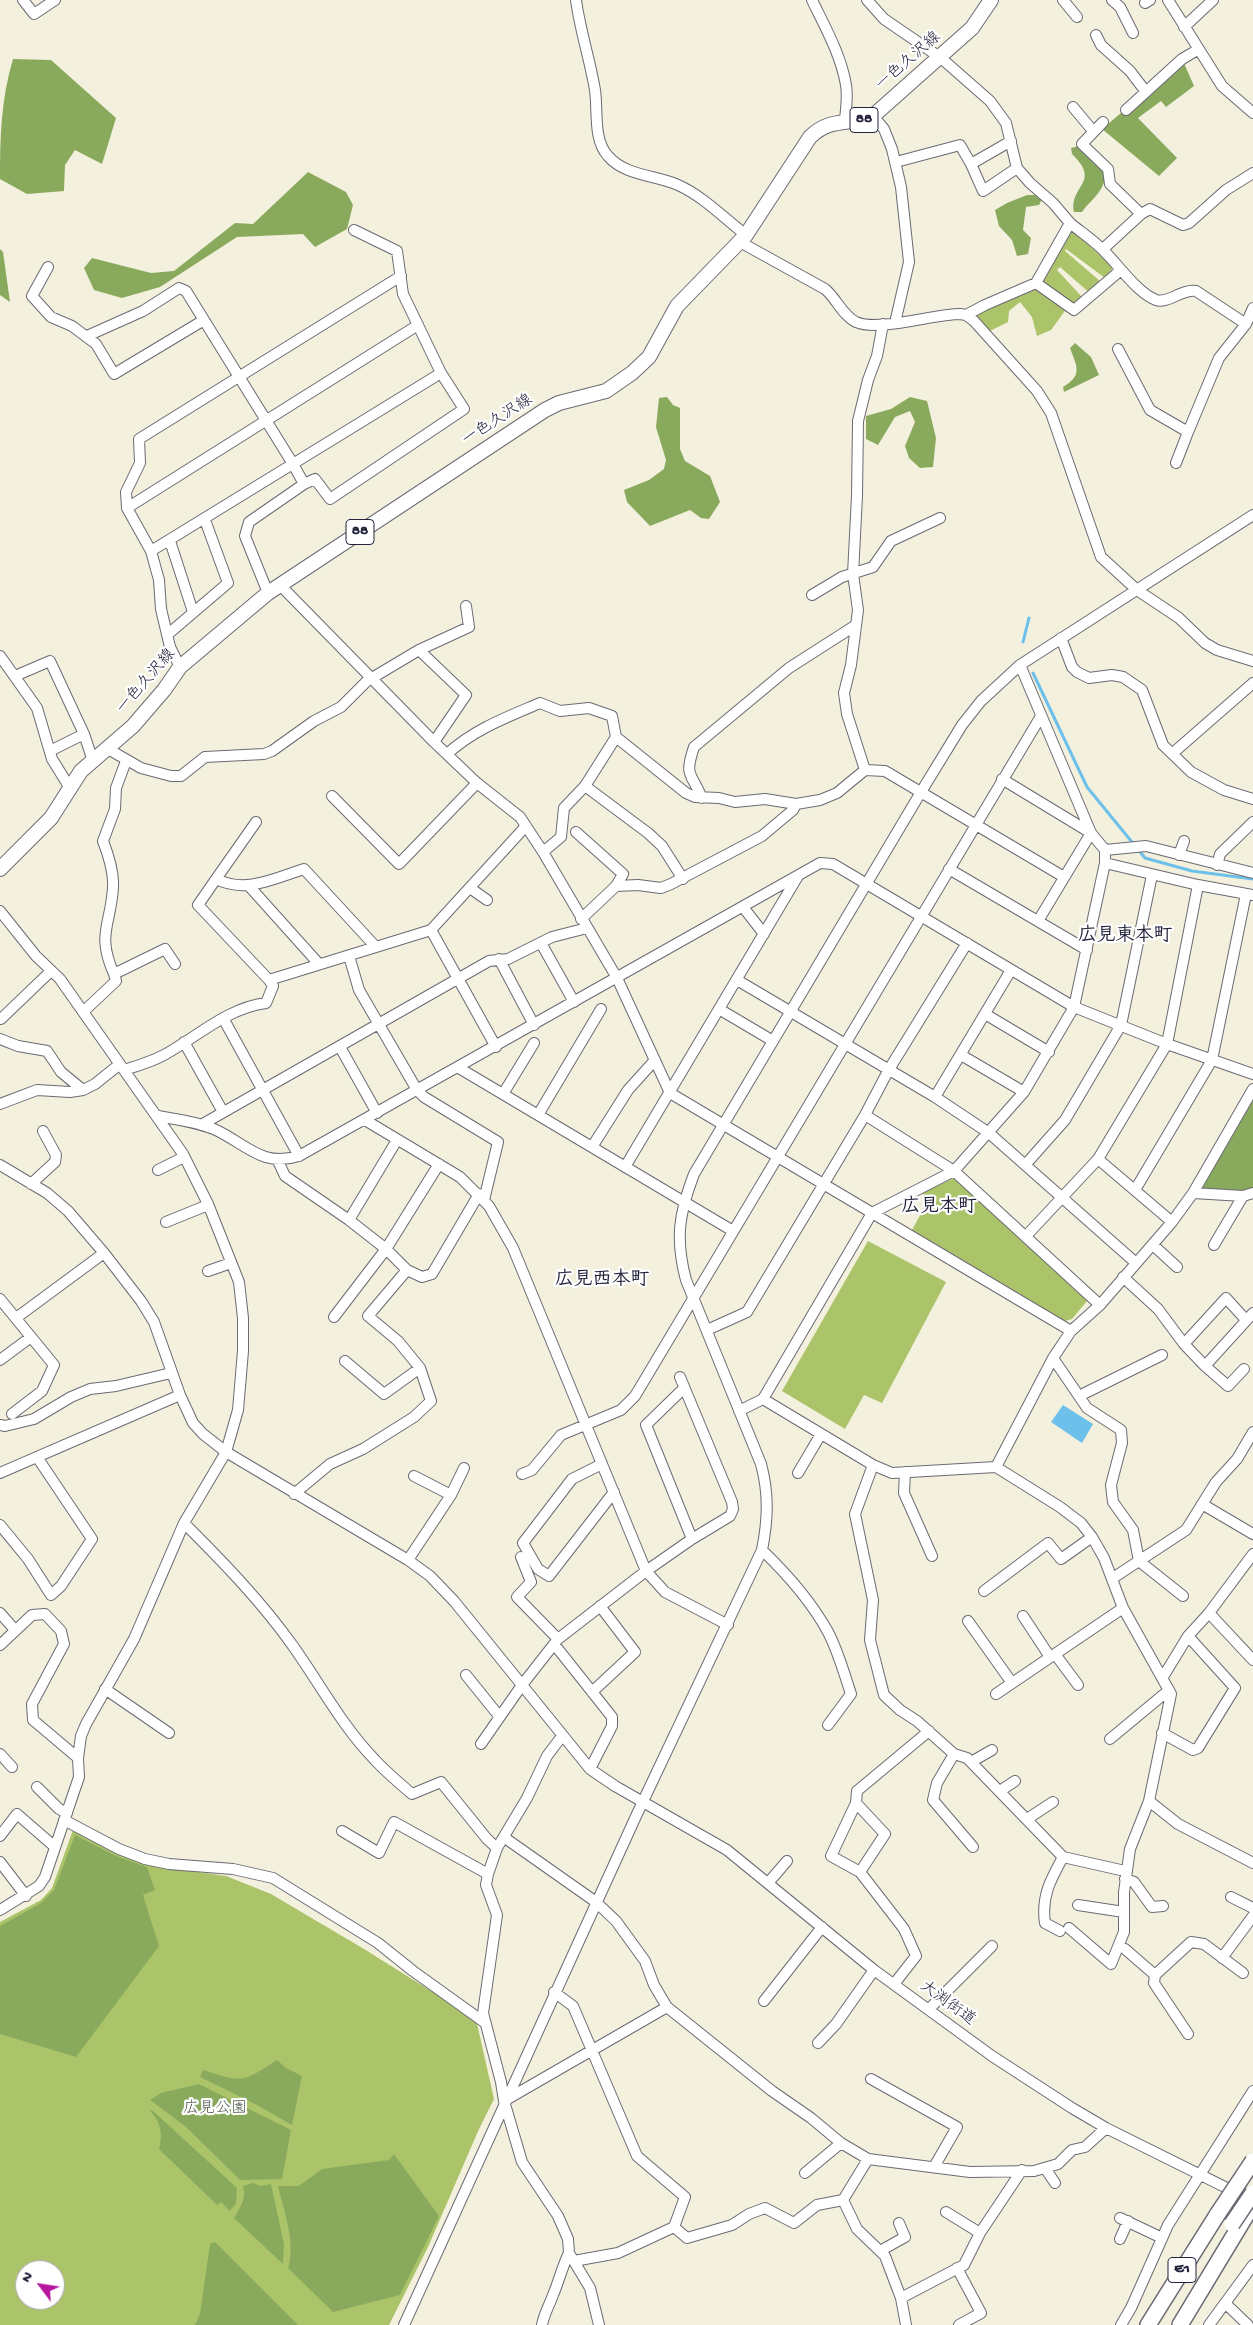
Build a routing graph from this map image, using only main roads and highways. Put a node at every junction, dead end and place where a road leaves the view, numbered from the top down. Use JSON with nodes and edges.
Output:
{"nodes":[{"id":1,"x":992,"y":0,"type":"edge"},
{"id":2,"x":0,"y":869,"type":"edge"},
{"id":3,"x":1253,"y":2161,"type":"edge"},
{"id":4,"x":1253,"y":2193,"type":"edge"},
{"id":5,"x":1253,"y":2202,"type":"edge"},
{"id":6,"x":1235,"y":2225,"type":"junction"},
{"id":7,"x":1148,"y":2325,"type":"edge"},
{"id":8,"x":1169,"y":2325,"type":"edge"},
{"id":9,"x":1180,"y":2325,"type":"edge"}],
"edges":[{"from":1,"to":2,"type":"main road","name":"一色久沢線","number":"88"},
{"from":3,"to":7,"type":"highway","number":"E1","bridge":true},
{"from":4,"to":6,"type":"highway","number":"E1","bridge":true},
{"from":5,"to":6,"type":"highway"},
{"from":6,"to":8,"type":"highway","number":"E1"},
{"from":6,"to":9,"type":"highway"}]}
